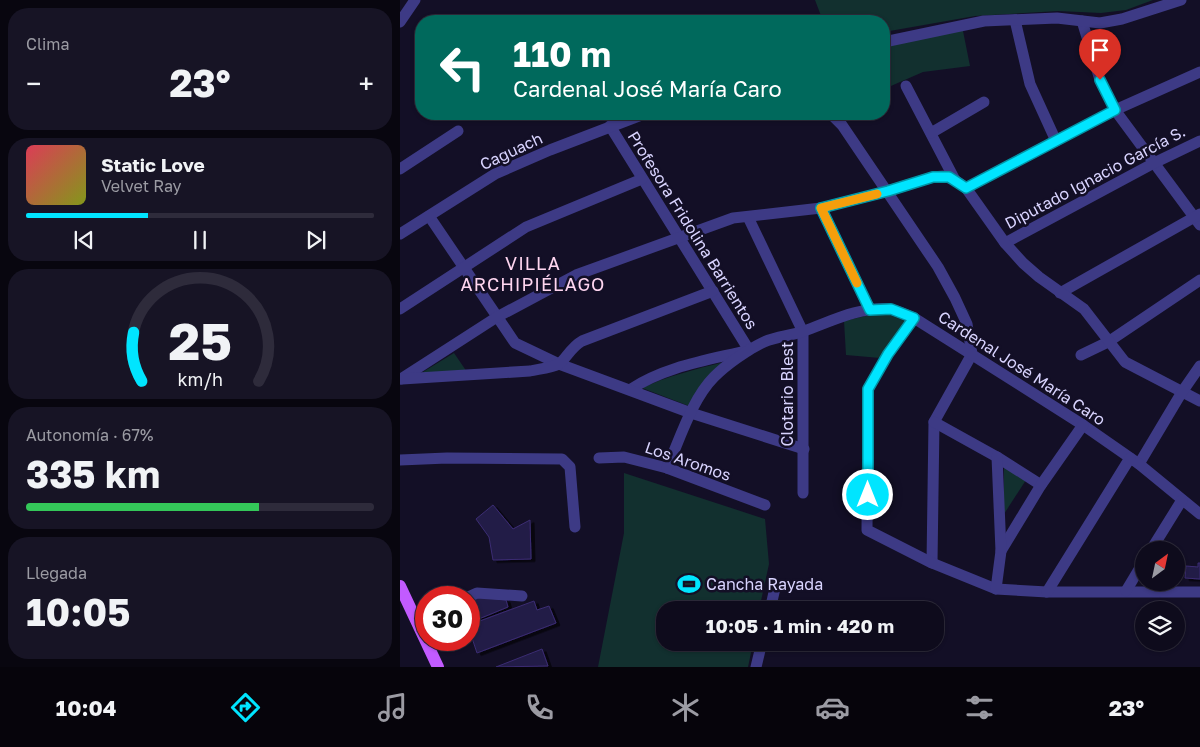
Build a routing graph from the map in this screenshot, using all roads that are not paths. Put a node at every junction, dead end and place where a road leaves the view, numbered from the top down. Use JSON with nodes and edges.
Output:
{"nodes":[{"id":1,"x":415,"y":0,"type":"edge"},
{"id":2,"x":1181,"y":0,"type":"edge"},
{"id":3,"x":1015,"y":20,"type":"junction"},
{"id":4,"x":1082,"y":21,"type":"junction"},
{"id":5,"x":400,"y":22,"type":"edge"},
{"id":6,"x":890,"y":41,"type":"edge"},
{"id":7,"x":1200,"y":72,"type":"edge"},
{"id":8,"x":906,"y":86,"type":"dead end"},
{"id":9,"x":984,"y":102,"type":"dead end"},
{"id":10,"x":1115,"y":110,"type":"junction"},
{"id":11,"x":627,"y":120,"type":"edge"},
{"id":12,"x":837,"y":120,"type":"edge"},
{"id":13,"x":610,"y":126,"type":"junction"},
{"id":14,"x":458,"y":131,"type":"dead end"},
{"id":15,"x":931,"y":133,"type":"junction"},
{"id":16,"x":1056,"y":141,"type":"junction"},
{"id":17,"x":1200,"y":141,"type":"edge"},
{"id":18,"x":1154,"y":163,"type":"junction"},
{"id":19,"x":400,"y":169,"type":"edge"},
{"id":20,"x":642,"y":179,"type":"junction"},
{"id":21,"x":955,"y":180,"type":"junction"},
{"id":22,"x":966,"y":188,"type":"junction"},
{"id":23,"x":888,"y":191,"type":"junction"},
{"id":24,"x":821,"y":208,"type":"junction"},
{"id":25,"x":429,"y":216,"type":"junction"},
{"id":26,"x":748,"y":217,"type":"junction"},
{"id":27,"x":1198,"y":219,"type":"edge"},
{"id":28,"x":400,"y":234,"type":"edge"},
{"id":29,"x":678,"y":237,"type":"junction"},
{"id":30,"x":1005,"y":243,"type":"junction"},
{"id":31,"x":465,"y":268,"type":"junction"},
{"id":32,"x":1200,"y":280,"type":"edge"},
{"id":33,"x":713,"y":291,"type":"junction"},
{"id":34,"x":1060,"y":293,"type":"junction"},
{"id":35,"x":400,"y":309,"type":"edge"},
{"id":36,"x":870,"y":310,"type":"junction"},
{"id":37,"x":497,"y":317,"type":"junction"},
{"id":38,"x":914,"y":318,"type":"junction"},
{"id":39,"x":803,"y":332,"type":"junction"},
{"id":40,"x":1108,"y":342,"type":"junction"},
{"id":41,"x":749,"y":350,"type":"junction"},
{"id":42,"x":972,"y":354,"type":"junction"},
{"id":43,"x":1082,"y":355,"type":"dead end"},
{"id":44,"x":559,"y":364,"type":"junction"},
{"id":45,"x":1200,"y":366,"type":"edge"},
{"id":46,"x":401,"y":379,"type":"edge"},
{"id":47,"x":631,"y":389,"type":"junction"},
{"id":48,"x":1182,"y":392,"type":"junction"},
{"id":49,"x":1200,"y":401,"type":"edge"},
{"id":50,"x":691,"y":413,"type":"junction"},
{"id":51,"x":934,"y":422,"type":"junction"},
{"id":52,"x":1082,"y":425,"type":"junction"},
{"id":53,"x":804,"y":449,"type":"junction"},
{"id":54,"x":599,"y":458,"type":"dead end"},
{"id":55,"x":997,"y":458,"type":"junction"},
{"id":56,"x":400,"y":460,"type":"edge"},
{"id":57,"x":1135,"y":461,"type":"junction"},
{"id":58,"x":667,"y":468,"type":"junction"},
{"id":59,"x":1041,"y":485,"type":"junction"},
{"id":60,"x":803,"y":493,"type":"dead end"},
{"id":61,"x":1182,"y":500,"type":"junction"},
{"id":62,"x":765,"y":505,"type":"dead end"},
{"id":63,"x":1200,"y":514,"type":"edge"},
{"id":64,"x":576,"y":527,"type":"dead end"},
{"id":65,"x":1157,"y":541,"type":"edge"},
{"id":66,"x":1001,"y":551,"type":"junction"},
{"id":67,"x":932,"y":563,"type":"junction"},
{"id":68,"x":1135,"y":576,"type":"edge"},
{"id":69,"x":400,"y":586,"type":"edge"},
{"id":70,"x":775,"y":588,"type":"dead end"},
{"id":71,"x":996,"y":589,"type":"junction"},
{"id":72,"x":1126,"y":591,"type":"junction"},
{"id":73,"x":1048,"y":592,"type":"junction"},
{"id":74,"x":1200,"y":592,"type":"edge"},
{"id":75,"x":480,"y":593,"type":"edge"},
{"id":76,"x":522,"y":596,"type":"dead end"},
{"id":77,"x":772,"y":601,"type":"edge"},
{"id":78,"x":415,"y":607,"type":"edge"},
{"id":79,"x":433,"y":651,"type":"edge"},
{"id":80,"x":760,"y":651,"type":"edge"},
{"id":81,"x":438,"y":667,"type":"edge"},
{"id":82,"x":756,"y":667,"type":"edge"}],
"edges":[{"from":1,"to":5,"type":"street"},
{"from":2,"to":4,"type":"street"},
{"from":3,"to":4,"type":"street"},
{"from":3,"to":6,"type":"street"},
{"from":3,"to":16,"type":"street"},
{"from":4,"to":10,"type":"street"},
{"from":7,"to":10,"type":"street"},
{"from":8,"to":15,"type":"street"},
{"from":9,"to":15,"type":"street"},
{"from":10,"to":16,"type":"street"},
{"from":10,"to":18,"type":"street"},
{"from":11,"to":13,"type":"street","name":"Caguach"},
{"from":12,"to":23,"type":"street"},
{"from":13,"to":20,"type":"street","name":"Profesora Fridolina Barrientos"},
{"from":13,"to":25,"type":"street","name":"Caguach"},
{"from":14,"to":19,"type":"street"},
{"from":15,"to":21,"type":"street"},
{"from":16,"to":22,"type":"street"},
{"from":17,"to":18,"type":"street","name":"Diputado Ignacio García S."},
{"from":18,"to":27,"type":"street"},
{"from":18,"to":30,"type":"street","name":"Diputado Ignacio García S."},
{"from":20,"to":29,"type":"street","name":"Profesora Fridolina Barrientos"},
{"from":20,"to":31,"type":"street"},
{"from":21,"to":22,"type":"street"},
{"from":21,"to":23,"type":"street"},
{"from":22,"to":30,"type":"street"},
{"from":23,"to":24,"type":"street"},
{"from":23,"to":42,"type":"street"},
{"from":24,"to":26,"type":"street"},
{"from":24,"to":36,"type":"street"},
{"from":25,"to":28,"type":"street","name":"Caguach"},
{"from":25,"to":31,"type":"street"},
{"from":26,"to":29,"type":"street"},
{"from":26,"to":39,"type":"street","name":"Clotario Blest"},
{"from":27,"to":34,"type":"street"},
{"from":29,"to":33,"type":"street","name":"Profesora Fridolina Barrientos"},
{"from":29,"to":37,"type":"street"},
{"from":30,"to":34,"type":"street"},
{"from":31,"to":35,"type":"street"},
{"from":31,"to":37,"type":"street"},
{"from":32,"to":40,"type":"street"},
{"from":33,"to":41,"type":"street","name":"Profesora Fridolina Barrientos"},
{"from":33,"to":44,"type":"street"},
{"from":34,"to":40,"type":"street"},
{"from":36,"to":38,"type":"street","name":"Cardenal José María Caro"},
{"from":36,"to":39,"type":"street","name":"Cardenal José María Caro"},
{"from":37,"to":44,"type":"street"},
{"from":37,"to":46,"type":"street"},
{"from":38,"to":42,"type":"street","name":"Cardenal José María Caro"},
{"from":38,"to":67,"type":"street"},
{"from":39,"to":41,"type":"street","name":"Cardenal José María Caro"},
{"from":39,"to":53,"type":"street","name":"Clotario Blest"},
{"from":40,"to":43,"type":"street"},
{"from":40,"to":48,"type":"street"},
{"from":41,"to":47,"type":"street"},
{"from":41,"to":50,"type":"street","name":"Cardenal José María Caro"},
{"from":42,"to":51,"type":"street"},
{"from":42,"to":52,"type":"street","name":"Cardenal José María Caro"},
{"from":44,"to":46,"type":"street"},
{"from":44,"to":47,"type":"street"},
{"from":45,"to":48,"type":"street"},
{"from":47,"to":50,"type":"street"},
{"from":48,"to":49,"type":"street"},
{"from":48,"to":57,"type":"street"},
{"from":50,"to":53,"type":"street"},
{"from":50,"to":58,"type":"street","name":"Cardenal José María Caro"},
{"from":51,"to":55,"type":"street"},
{"from":51,"to":67,"type":"street"},
{"from":52,"to":57,"type":"street","name":"Cardenal José María Caro"},
{"from":52,"to":59,"type":"street"},
{"from":53,"to":60,"type":"street","name":"Clotario Blest"},
{"from":54,"to":58,"type":"street","name":"Los Aromos"},
{"from":55,"to":59,"type":"street"},
{"from":55,"to":66,"type":"street"},
{"from":56,"to":64,"type":"street"},
{"from":57,"to":61,"type":"street","name":"Cardenal José María Caro"},
{"from":57,"to":73,"type":"street"},
{"from":58,"to":62,"type":"street","name":"Los Aromos"},
{"from":59,"to":66,"type":"street"},
{"from":61,"to":63,"type":"street","name":"Cardenal José María Caro"},
{"from":61,"to":65,"type":"street"},
{"from":66,"to":71,"type":"street"},
{"from":67,"to":71,"type":"street"},
{"from":68,"to":72,"type":"street"},
{"from":69,"to":78,"type":"main road"},
{"from":70,"to":77,"type":"street"},
{"from":71,"to":73,"type":"street"},
{"from":72,"to":73,"type":"street"},
{"from":72,"to":74,"type":"street"},
{"from":75,"to":76,"type":"street"},
{"from":79,"to":81,"type":"main road"},
{"from":80,"to":82,"type":"street"}]}
